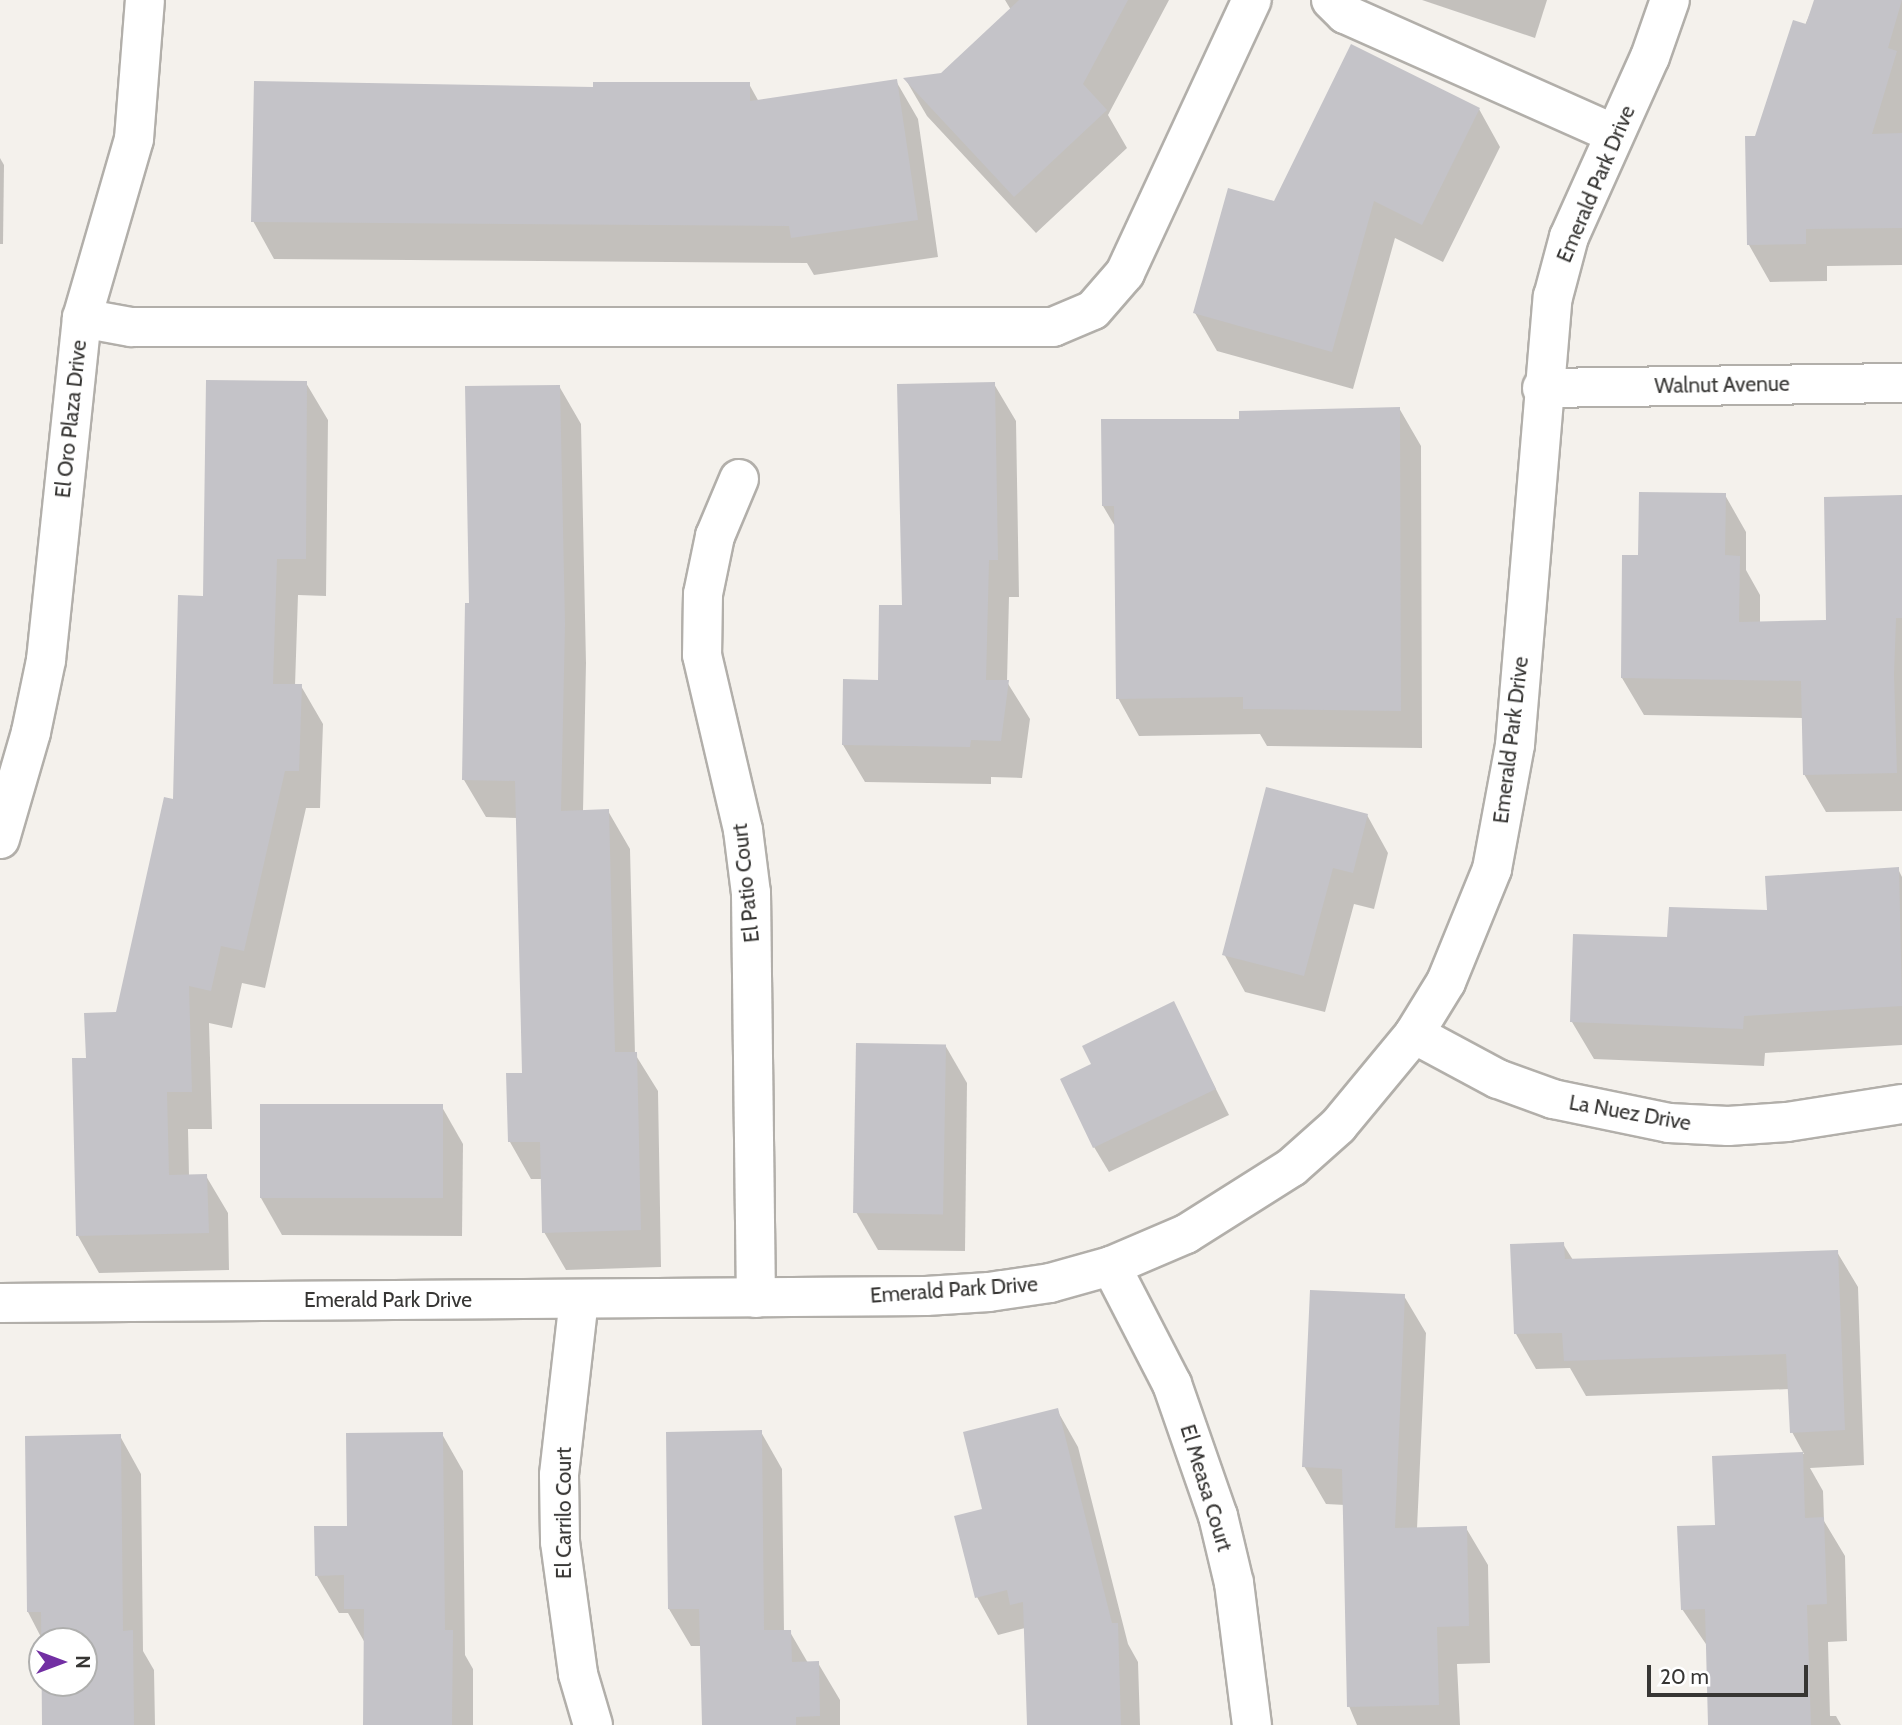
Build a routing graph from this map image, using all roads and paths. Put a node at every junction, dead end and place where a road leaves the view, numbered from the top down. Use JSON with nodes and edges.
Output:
{"nodes":[{"id":1,"x":145,"y":0,"type":"edge"},
{"id":2,"x":1252,"y":0,"type":"edge"},
{"id":3,"x":1331,"y":0,"type":"edge"},
{"id":4,"x":1670,"y":0,"type":"edge"},
{"id":5,"x":1615,"y":134,"type":"junction"},
{"id":6,"x":82,"y":318,"type":"junction"},
{"id":7,"x":1902,"y":383,"type":"edge"},
{"id":8,"x":1542,"y":387,"type":"junction"},
{"id":9,"x":738,"y":479,"type":"dead end"},
{"id":10,"x":0,"y":839,"type":"edge"},
{"id":11,"x":1415,"y":1034,"type":"junction"},
{"id":12,"x":1902,"y":1104,"type":"edge"},
{"id":13,"x":1111,"y":1266,"type":"junction"},
{"id":14,"x":757,"y":1297,"type":"junction"},
{"id":15,"x":579,"y":1299,"type":"junction"},
{"id":16,"x":0,"y":1303,"type":"edge"},
{"id":17,"x":593,"y":1725,"type":"edge"},
{"id":18,"x":1252,"y":1725,"type":"edge"}],
"edges":[{"from":1,"to":6,"type":"street","name":"El Oro Plaza Drive"},
{"from":2,"to":6,"type":"street"},
{"from":3,"to":5,"type":"street"},
{"from":4,"to":5,"type":"street","name":"Emerald Park Drive"},
{"from":5,"to":8,"type":"street","name":"Emerald Park Drive"},
{"from":6,"to":10,"type":"street","name":"El Oro Plaza Drive"},
{"from":7,"to":8,"type":"street","name":"Walnut Avenue"},
{"from":8,"to":11,"type":"street","name":"Emerald Park Drive"},
{"from":9,"to":14,"type":"street","name":"El Patio Court"},
{"from":11,"to":12,"type":"street","name":"La Nuez Drive"},
{"from":11,"to":13,"type":"street","name":"Emerald Park Drive"},
{"from":13,"to":14,"type":"street","name":"Emerald Park Drive"},
{"from":13,"to":18,"type":"street","name":"El Measa Court"},
{"from":14,"to":15,"type":"street","name":"Emerald Park Drive"},
{"from":15,"to":16,"type":"street","name":"Emerald Park Drive"},
{"from":15,"to":17,"type":"street","name":"El Carrilo Court"}]}
